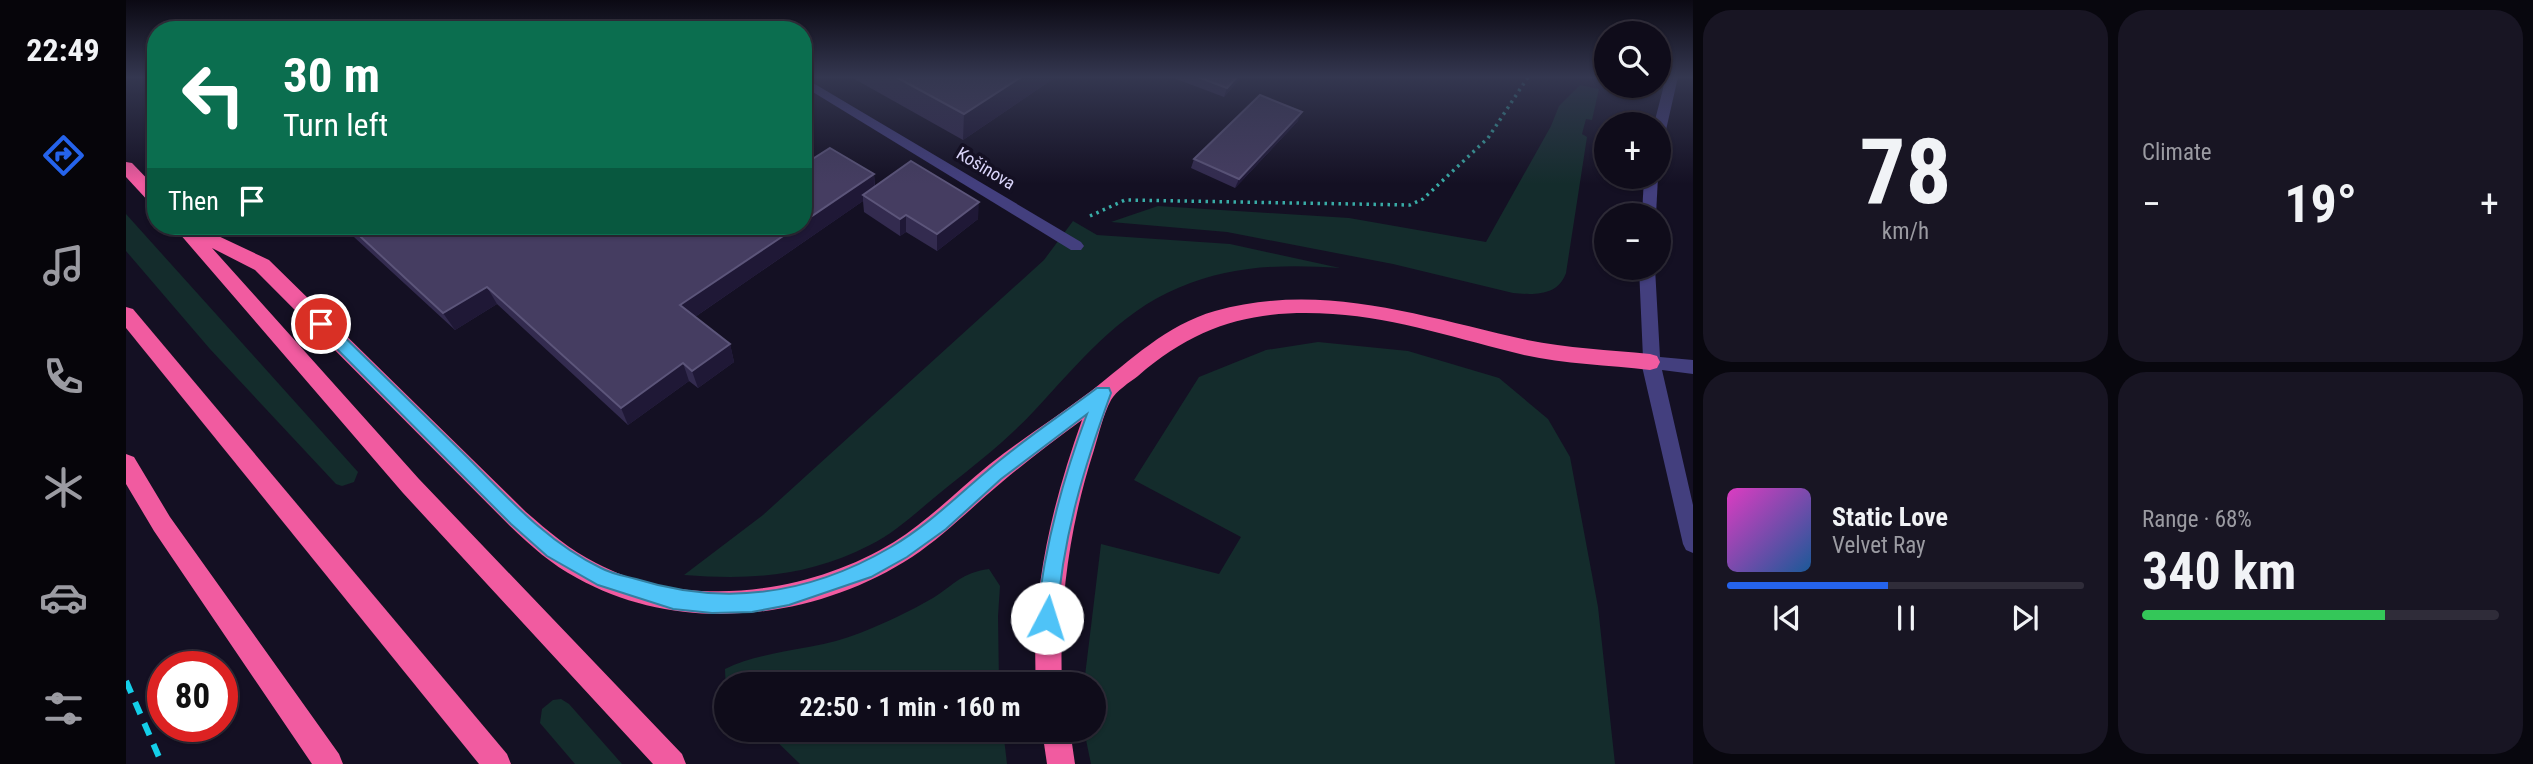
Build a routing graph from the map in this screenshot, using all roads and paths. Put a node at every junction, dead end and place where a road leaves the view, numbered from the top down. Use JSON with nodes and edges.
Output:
{"nodes":[{"id":1,"x":857,"y":113,"type":"edge"},
{"id":2,"x":1505,"y":113,"type":"edge"},
{"id":3,"x":126,"y":167,"type":"edge"},
{"id":4,"x":147,"y":189,"type":"edge"},
{"id":5,"x":1054,"y":232,"type":"junction"},
{"id":6,"x":189,"y":235,"type":"edge"},
{"id":7,"x":200,"y":235,"type":"edge"},
{"id":8,"x":1076,"y":246,"type":"dead end"},
{"id":9,"x":1646,"y":280,"type":"edge"},
{"id":10,"x":126,"y":314,"type":"edge"},
{"id":11,"x":1650,"y":362,"type":"junction"},
{"id":12,"x":1693,"y":367,"type":"edge"},
{"id":13,"x":1103,"y":393,"type":"junction"},
{"id":14,"x":126,"y":464,"type":"edge"},
{"id":15,"x":1693,"y":544,"type":"edge"},
{"id":16,"x":1049,"y":672,"type":"edge"},
{"id":17,"x":1058,"y":742,"type":"edge"},
{"id":18,"x":329,"y":764,"type":"edge"},
{"id":19,"x":496,"y":764,"type":"edge"},
{"id":20,"x":672,"y":764,"type":"edge"},
{"id":21,"x":1061,"y":764,"type":"edge"}],
"edges":[{"from":1,"to":5,"type":"street","name":"Košinova"},
{"from":2,"to":5,"type":"path"},
{"from":3,"to":4,"type":"highway"},
{"from":5,"to":8,"type":"street","name":"Košinova"},
{"from":6,"to":20,"type":"highway"},
{"from":7,"to":13,"type":"highway"},
{"from":9,"to":11,"type":"street"},
{"from":10,"to":19,"type":"highway"},
{"from":11,"to":12,"type":"street"},
{"from":11,"to":13,"type":"highway"},
{"from":11,"to":15,"type":"street"},
{"from":13,"to":16,"type":"highway"},
{"from":14,"to":18,"type":"highway"},
{"from":17,"to":21,"type":"highway"}]}
